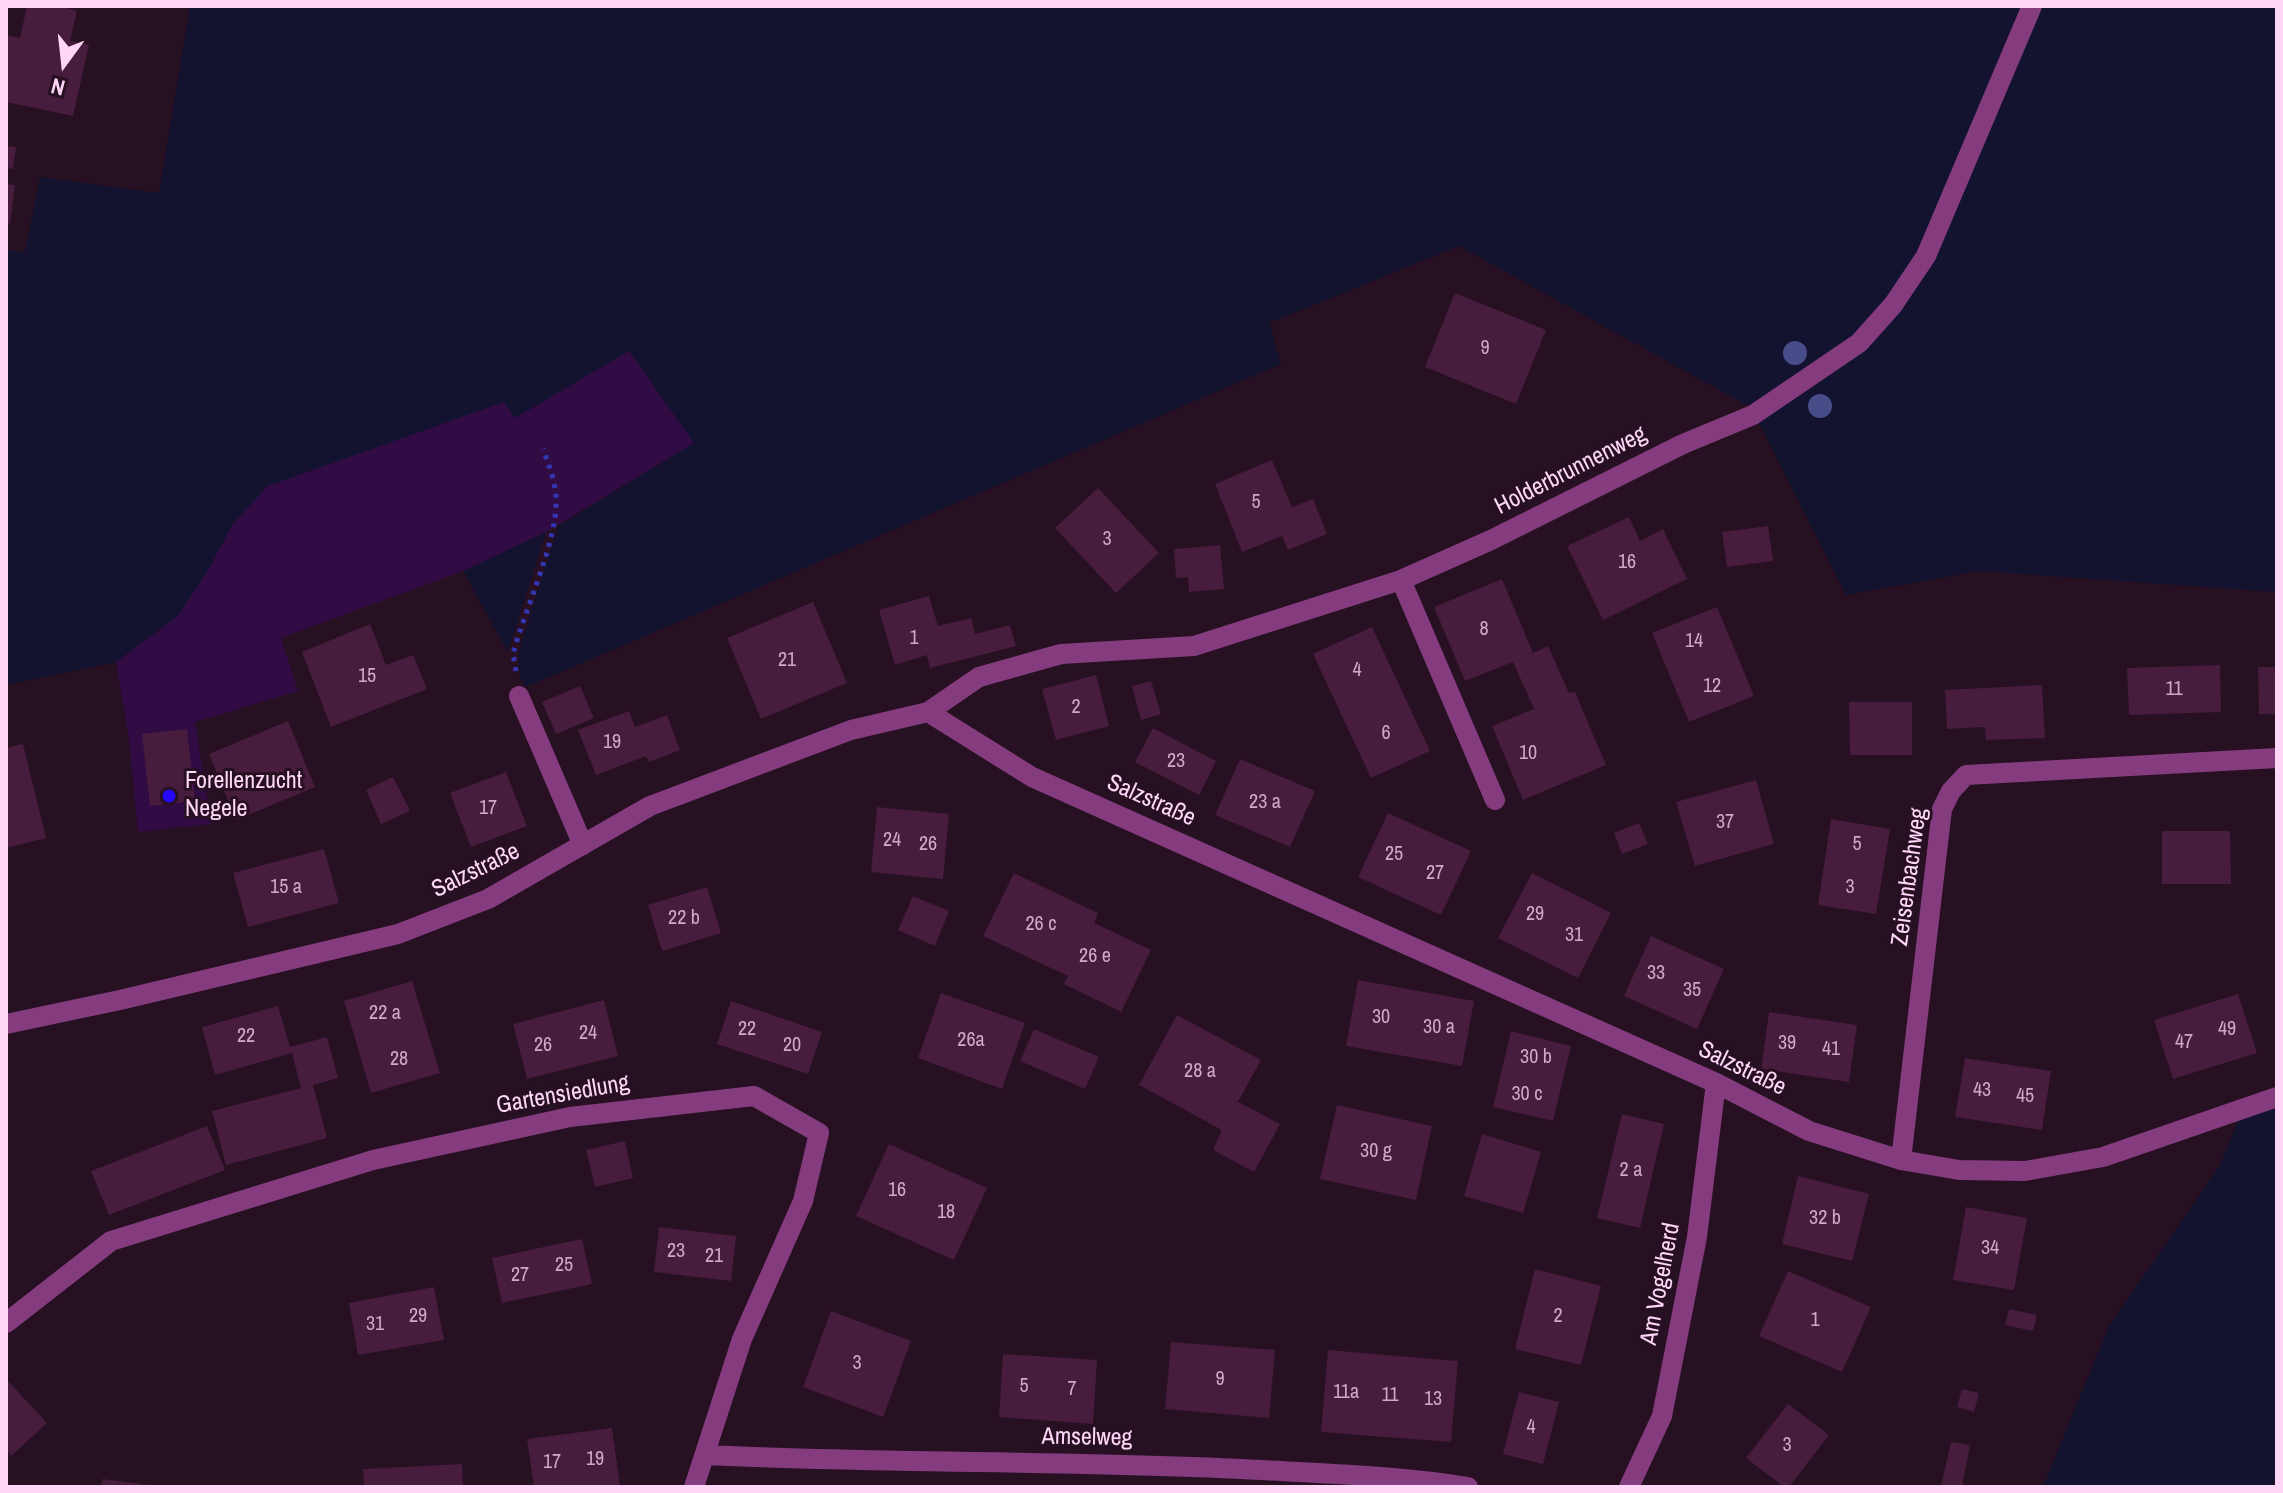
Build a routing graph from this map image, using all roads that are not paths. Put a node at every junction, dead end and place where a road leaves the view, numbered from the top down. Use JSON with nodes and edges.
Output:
{"nodes":[{"id":1,"x":2032,"y":6,"type":"edge"},
{"id":2,"x":1401,"y":580,"type":"junction"},
{"id":3,"x":519,"y":696,"type":"road end"},
{"id":4,"x":928,"y":712,"type":"junction"},
{"id":5,"x":2277,"y":758,"type":"edge"},
{"id":6,"x":1495,"y":800,"type":"dead end"},
{"id":7,"x":583,"y":845,"type":"junction"},
{"id":8,"x":6,"y":1024,"type":"edge"},
{"id":9,"x":1716,"y":1083,"type":"junction"},
{"id":10,"x":2277,"y":1097,"type":"edge"},
{"id":11,"x":1901,"y":1160,"type":"junction"},
{"id":12,"x":6,"y":1323,"type":"edge"},
{"id":13,"x":705,"y":1455,"type":"junction"},
{"id":14,"x":694,"y":1487,"type":"edge"},
{"id":15,"x":1468,"y":1487,"type":"edge"},
{"id":16,"x":1629,"y":1487,"type":"edge"}],
"edges":[{"from":1,"to":2,"type":"street","name":"Holderbrunnenweg"},
{"from":2,"to":4,"type":"street","name":"Holderbrunnenweg"},
{"from":2,"to":6,"type":"street"},
{"from":3,"to":7,"type":"street"},
{"from":4,"to":7,"type":"street","name":"Salzstraße"},
{"from":4,"to":9,"type":"street","name":"Salzstraße"},
{"from":5,"to":11,"type":"street","name":"Zeisenbachweg"},
{"from":7,"to":8,"type":"street","name":"Salzstraße"},
{"from":9,"to":11,"type":"street","name":"Salzstraße"},
{"from":9,"to":16,"type":"street","name":"Am Vogelherd"},
{"from":10,"to":11,"type":"street","name":"Salzstraße"},
{"from":12,"to":13,"type":"street","name":"Gartensiedlung"},
{"from":13,"to":14,"type":"street"},
{"from":13,"to":15,"type":"street","name":"Amselweg"}]}
